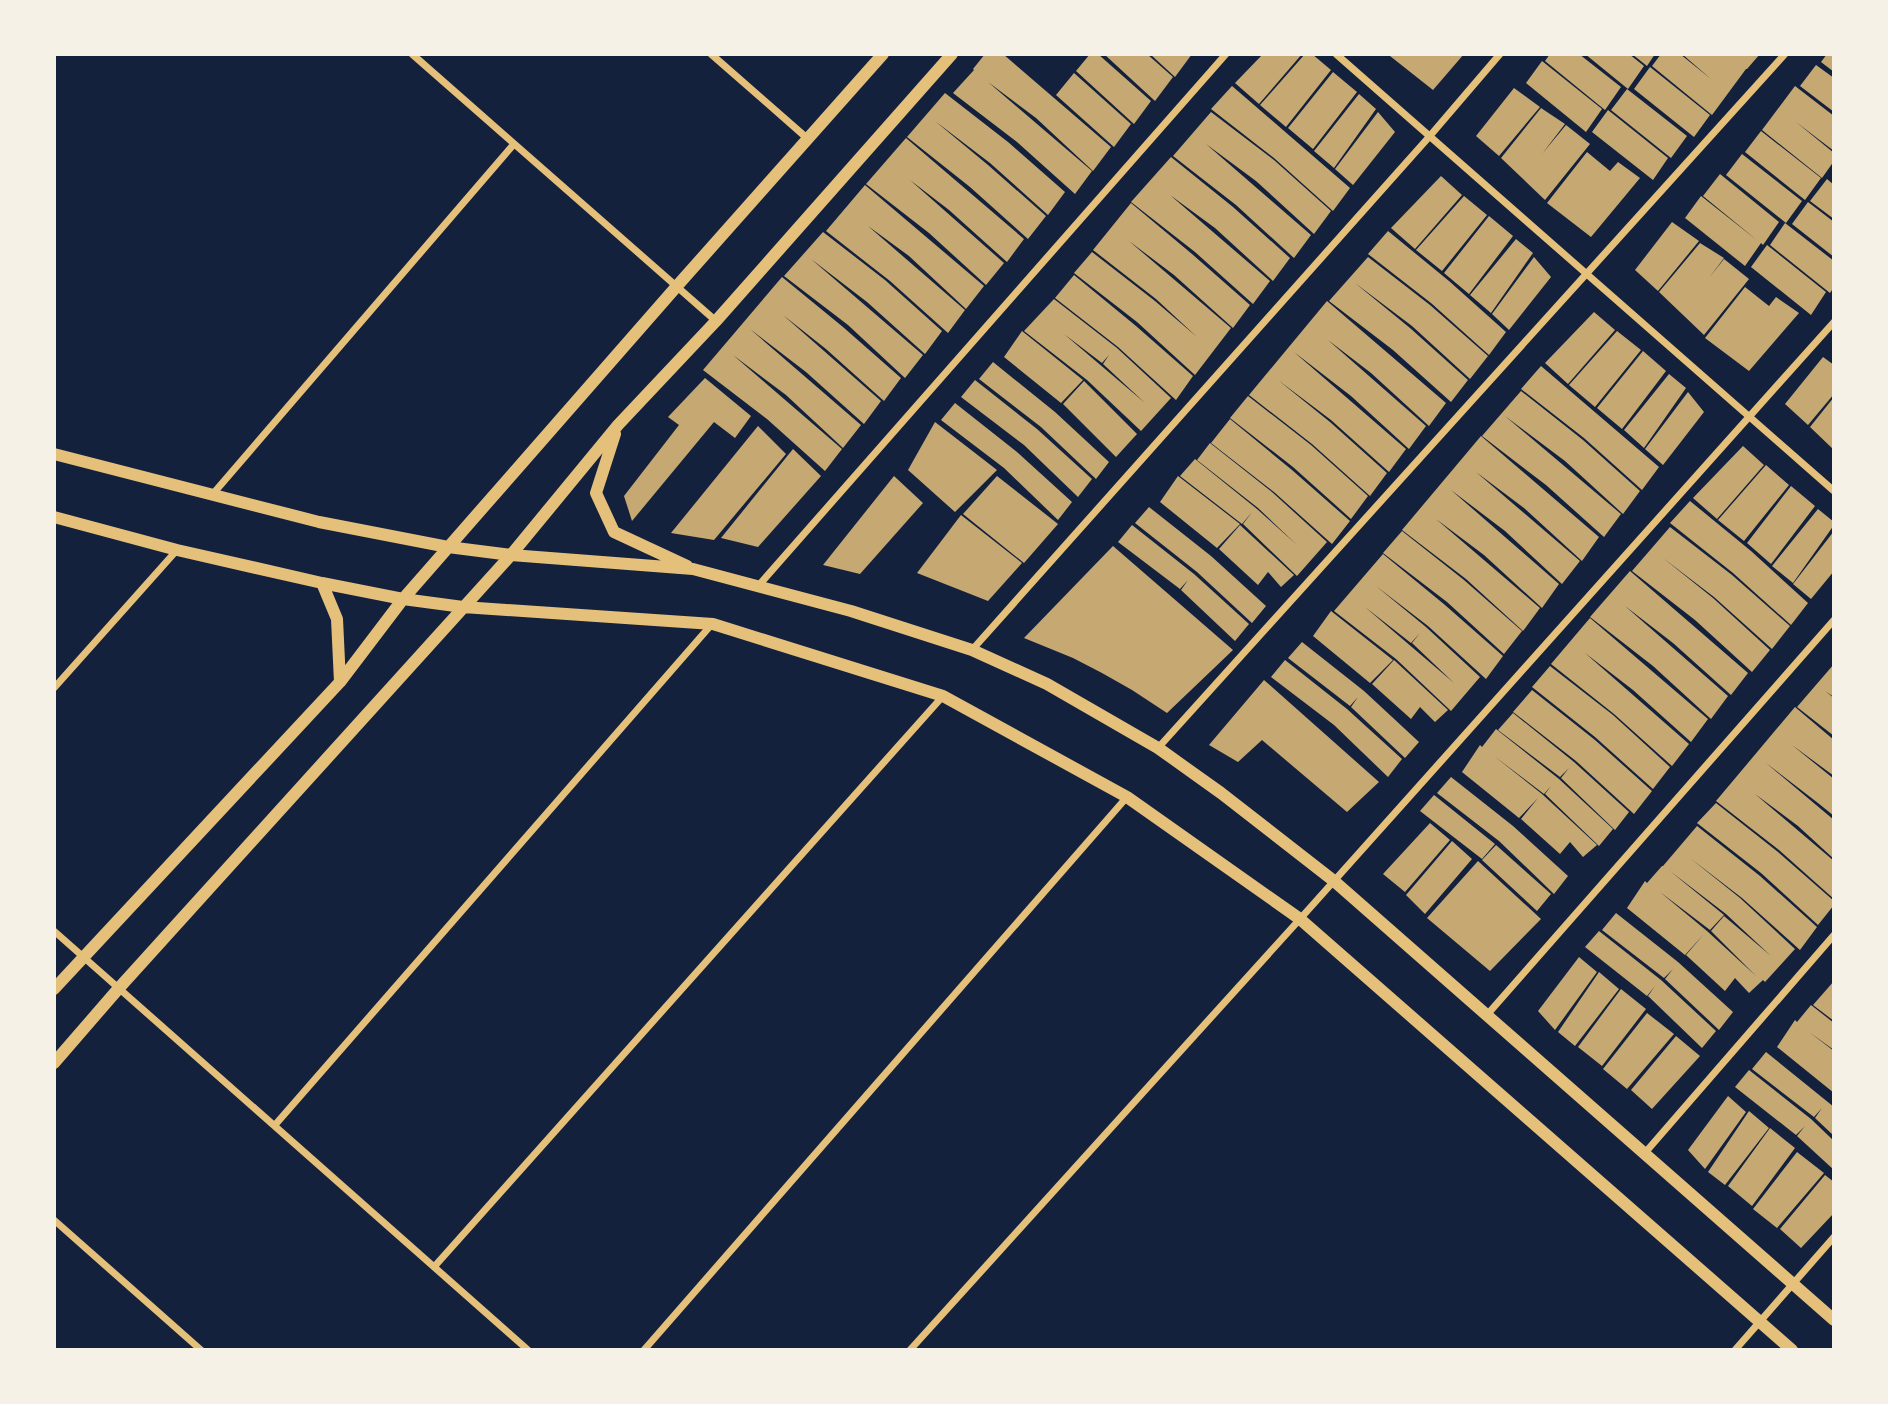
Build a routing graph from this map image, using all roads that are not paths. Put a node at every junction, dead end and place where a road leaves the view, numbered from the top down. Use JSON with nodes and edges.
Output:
{"nodes":[{"id":1,"x":412,"y":54,"type":"edge"},
{"id":2,"x":711,"y":54,"type":"edge"},
{"id":3,"x":883,"y":54,"type":"edge"},
{"id":4,"x":952,"y":54,"type":"edge"},
{"id":5,"x":1226,"y":54,"type":"edge"},
{"id":6,"x":1336,"y":54,"type":"edge"},
{"id":7,"x":1500,"y":54,"type":"edge"},
{"id":8,"x":1785,"y":54,"type":"edge"},
{"id":9,"x":1429,"y":137,"type":"junction"},
{"id":10,"x":808,"y":139,"type":"junction"},
{"id":11,"x":514,"y":144,"type":"junction"},
{"id":12,"x":1587,"y":275,"type":"junction"},
{"id":13,"x":677,"y":286,"type":"junction"},
{"id":14,"x":716,"y":321,"type":"junction"},
{"id":15,"x":1834,"y":322,"type":"edge"},
{"id":16,"x":1750,"y":417,"type":"junction"},
{"id":17,"x":618,"y":425,"type":"junction"},
{"id":18,"x":54,"y":454,"type":"edge"},
{"id":19,"x":1834,"y":491,"type":"edge"},
{"id":20,"x":212,"y":496,"type":"junction"},
{"id":21,"x":54,"y":517,"type":"edge"},
{"id":22,"x":448,"y":547,"type":"junction"},
{"id":23,"x":177,"y":550,"type":"junction"},
{"id":24,"x":511,"y":555,"type":"junction"},
{"id":25,"x":693,"y":569,"type":"junction"},
{"id":26,"x":322,"y":583,"type":"junction"},
{"id":27,"x":759,"y":586,"type":"junction"},
{"id":28,"x":403,"y":599,"type":"junction"},
{"id":29,"x":463,"y":607,"type":"junction"},
{"id":30,"x":1834,"y":620,"type":"edge"},
{"id":31,"x":713,"y":624,"type":"junction"},
{"id":32,"x":972,"y":650,"type":"junction"},
{"id":33,"x":340,"y":682,"type":"junction"},
{"id":34,"x":54,"y":688,"type":"edge"},
{"id":35,"x":943,"y":696,"type":"junction"},
{"id":36,"x":1158,"y":748,"type":"junction"},
{"id":37,"x":1127,"y":797,"type":"junction"},
{"id":38,"x":1334,"y":881,"type":"junction"},
{"id":39,"x":1300,"y":919,"type":"junction"},
{"id":40,"x":54,"y":931,"type":"edge"},
{"id":41,"x":1834,"y":935,"type":"edge"},
{"id":42,"x":83,"y":956,"type":"junction"},
{"id":43,"x":119,"y":988,"type":"junction"},
{"id":44,"x":54,"y":989,"type":"edge"},
{"id":45,"x":1486,"y":1016,"type":"junction"},
{"id":46,"x":54,"y":1063,"type":"edge"},
{"id":47,"x":275,"y":1125,"type":"junction"},
{"id":48,"x":1644,"y":1153,"type":"junction"},
{"id":49,"x":54,"y":1220,"type":"edge"},
{"id":50,"x":1834,"y":1237,"type":"edge"},
{"id":51,"x":435,"y":1267,"type":"junction"},
{"id":52,"x":1793,"y":1284,"type":"junction"},
{"id":53,"x":1834,"y":1320,"type":"edge"},
{"id":54,"x":1760,"y":1322,"type":"junction"},
{"id":55,"x":201,"y":1350,"type":"edge"},
{"id":56,"x":528,"y":1350,"type":"edge"},
{"id":57,"x":644,"y":1350,"type":"edge"},
{"id":58,"x":910,"y":1350,"type":"edge"},
{"id":59,"x":1735,"y":1350,"type":"edge"},
{"id":60,"x":1791,"y":1350,"type":"edge"}],
"edges":[{"from":1,"to":11,"type":"street"},
{"from":2,"to":10,"type":"street"},
{"from":3,"to":10,"type":"street"},
{"from":4,"to":14,"type":"street"},
{"from":5,"to":27,"type":"street"},
{"from":6,"to":9,"type":"street"},
{"from":7,"to":9,"type":"street"},
{"from":8,"to":12,"type":"street"},
{"from":9,"to":12,"type":"street"},
{"from":9,"to":32,"type":"street"},
{"from":10,"to":13,"type":"street"},
{"from":11,"to":13,"type":"street"},
{"from":11,"to":20,"type":"street"},
{"from":12,"to":16,"type":"street"},
{"from":12,"to":36,"type":"street"},
{"from":13,"to":14,"type":"street"},
{"from":13,"to":22,"type":"street"},
{"from":14,"to":17,"type":"street"},
{"from":15,"to":16,"type":"street"},
{"from":16,"to":19,"type":"street"},
{"from":16,"to":38,"type":"street"},
{"from":17,"to":24,"type":"street"},
{"from":17,"to":25,"type":"street"},
{"from":18,"to":20,"type":"street"},
{"from":20,"to":22,"type":"street"},
{"from":21,"to":23,"type":"street"},
{"from":22,"to":24,"type":"street"},
{"from":22,"to":28,"type":"street"},
{"from":23,"to":26,"type":"street"},
{"from":23,"to":34,"type":"street"},
{"from":24,"to":25,"type":"street"},
{"from":24,"to":29,"type":"street"},
{"from":25,"to":27,"type":"street"},
{"from":26,"to":28,"type":"street"},
{"from":26,"to":33,"type":"street"},
{"from":27,"to":32,"type":"street"},
{"from":28,"to":29,"type":"street"},
{"from":28,"to":33,"type":"street"},
{"from":29,"to":31,"type":"street"},
{"from":29,"to":43,"type":"street"},
{"from":30,"to":45,"type":"street"},
{"from":31,"to":35,"type":"street"},
{"from":31,"to":47,"type":"street"},
{"from":32,"to":36,"type":"street"},
{"from":33,"to":42,"type":"street"},
{"from":35,"to":37,"type":"street"},
{"from":35,"to":51,"type":"street"},
{"from":36,"to":38,"type":"street"},
{"from":37,"to":39,"type":"street"},
{"from":37,"to":57,"type":"street"},
{"from":38,"to":39,"type":"street"},
{"from":38,"to":45,"type":"street"},
{"from":39,"to":54,"type":"street"},
{"from":39,"to":58,"type":"street"},
{"from":40,"to":42,"type":"street"},
{"from":41,"to":48,"type":"street"},
{"from":42,"to":43,"type":"street"},
{"from":42,"to":44,"type":"street"},
{"from":43,"to":46,"type":"street"},
{"from":43,"to":47,"type":"street"},
{"from":45,"to":48,"type":"street"},
{"from":47,"to":51,"type":"street"},
{"from":48,"to":52,"type":"street"},
{"from":49,"to":55,"type":"street"},
{"from":50,"to":52,"type":"street"},
{"from":51,"to":56,"type":"street"},
{"from":52,"to":53,"type":"street"},
{"from":52,"to":54,"type":"street"},
{"from":54,"to":59,"type":"street"},
{"from":54,"to":60,"type":"street"}]}
